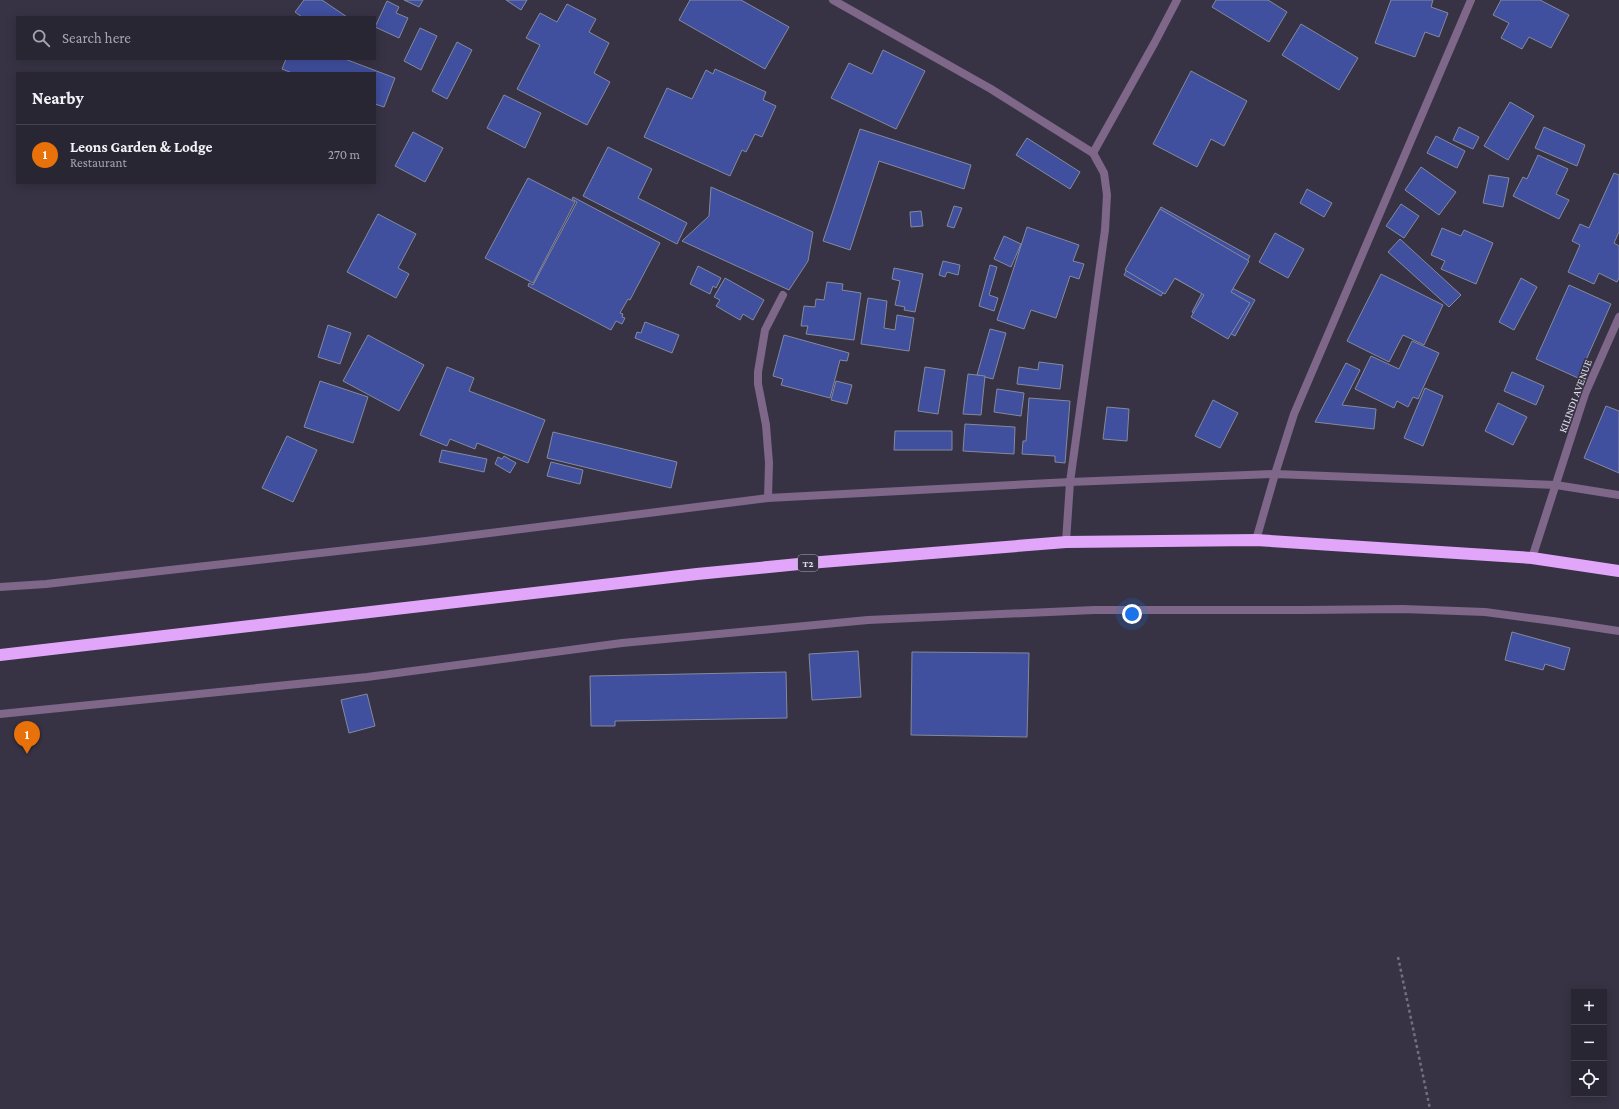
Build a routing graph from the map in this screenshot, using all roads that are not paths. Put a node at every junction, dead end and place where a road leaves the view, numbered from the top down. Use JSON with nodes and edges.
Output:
{"nodes":[{"id":1,"x":833,"y":0,"type":"edge"},
{"id":2,"x":1177,"y":0,"type":"edge"},
{"id":3,"x":1470,"y":0,"type":"edge"},
{"id":4,"x":1093,"y":153,"type":"junction"},
{"id":5,"x":783,"y":295,"type":"dead end"},
{"id":6,"x":1619,"y":317,"type":"edge"},
{"id":7,"x":1274,"y":474,"type":"junction"},
{"id":8,"x":1070,"y":482,"type":"junction"},
{"id":9,"x":1556,"y":485,"type":"junction"},
{"id":10,"x":1619,"y":495,"type":"edge"},
{"id":11,"x":768,"y":498,"type":"junction"},
{"id":12,"x":1256,"y":540,"type":"junction"},
{"id":13,"x":1066,"y":542,"type":"junction"},
{"id":14,"x":1532,"y":558,"type":"junction"},
{"id":15,"x":1619,"y":572,"type":"edge"},
{"id":16,"x":0,"y":587,"type":"edge"},
{"id":17,"x":1619,"y":631,"type":"edge"},
{"id":18,"x":0,"y":655,"type":"edge"},
{"id":19,"x":0,"y":714,"type":"edge"}],
"edges":[{"from":1,"to":4,"type":"street"},
{"from":2,"to":4,"type":"street"},
{"from":3,"to":7,"type":"street"},
{"from":4,"to":8,"type":"street"},
{"from":5,"to":11,"type":"street"},
{"from":6,"to":9,"type":"street","name":"KILINDI AVENUE"},
{"from":7,"to":8,"type":"street"},
{"from":7,"to":9,"type":"street"},
{"from":7,"to":12,"type":"street"},
{"from":8,"to":11,"type":"street"},
{"from":8,"to":13,"type":"street"},
{"from":9,"to":10,"type":"street"},
{"from":9,"to":14,"type":"street","name":"KILINDI AVENUE"},
{"from":11,"to":16,"type":"street"},
{"from":12,"to":13,"type":"highway","number":"T2"},
{"from":12,"to":14,"type":"highway","number":"T2"},
{"from":13,"to":18,"type":"highway","number":"T2"},
{"from":14,"to":15,"type":"highway","number":"T2"},
{"from":17,"to":19,"type":"street"}]}
